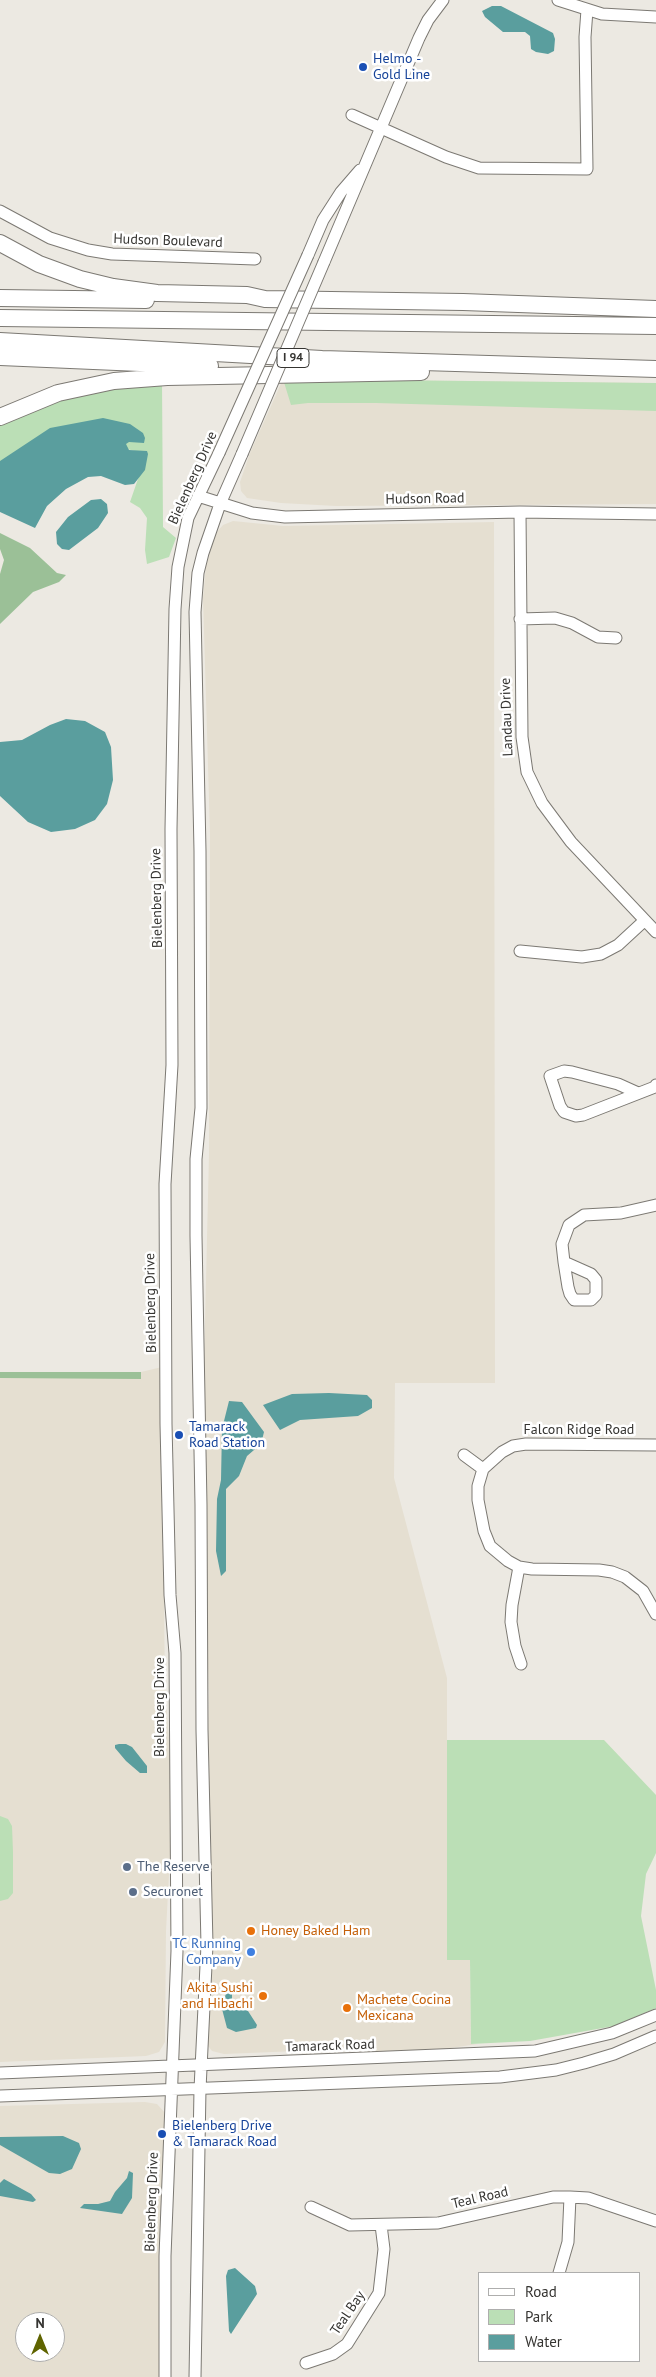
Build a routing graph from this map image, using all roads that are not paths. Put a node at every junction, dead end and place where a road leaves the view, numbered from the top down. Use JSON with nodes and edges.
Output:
{"nodes":[{"id":1,"x":443,"y":0,"type":"edge"},
{"id":2,"x":558,"y":0,"type":"edge"},
{"id":3,"x":587,"y":10,"type":"junction"},
{"id":4,"x":656,"y":17,"type":"edge"},
{"id":5,"x":352,"y":114,"type":"dead end"},
{"id":6,"x":381,"y":127,"type":"junction"},
{"id":7,"x":365,"y":164,"type":"junction"},
{"id":8,"x":0,"y":212,"type":"edge"},
{"id":9,"x":0,"y":243,"type":"edge"},
{"id":10,"x":254,"y":259,"type":"dead end"},
{"id":11,"x":0,"y":298,"type":"edge"},
{"id":12,"x":265,"y":299,"type":"junction"},
{"id":13,"x":656,"y":309,"type":"edge"},
{"id":14,"x":0,"y":318,"type":"edge"},
{"id":15,"x":656,"y":326,"type":"edge"},
{"id":16,"x":0,"y":341,"type":"edge"},
{"id":17,"x":0,"y":356,"type":"edge"},
{"id":18,"x":586,"y":367,"type":"junction"},
{"id":19,"x":656,"y":369,"type":"edge"},
{"id":20,"x":377,"y":374,"type":"junction"},
{"id":21,"x":0,"y":417,"type":"edge"},
{"id":22,"x":198,"y":496,"type":"junction"},
{"id":23,"x":220,"y":504,"type":"junction"},
{"id":24,"x":520,"y":512,"type":"junction"},
{"id":25,"x":656,"y":514,"type":"edge"},
{"id":26,"x":520,"y":619,"type":"junction"},
{"id":27,"x":616,"y":638,"type":"dead end"},
{"id":28,"x":644,"y":921,"type":"junction"},
{"id":29,"x":656,"y":932,"type":"edge"},
{"id":30,"x":520,"y":951,"type":"dead end"},
{"id":31,"x":656,"y":1085,"type":"edge"},
{"id":32,"x":638,"y":1093,"type":"junction"},
{"id":33,"x":656,"y":1205,"type":"edge"},
{"id":34,"x":564,"y":1262,"type":"dead end"},
{"id":35,"x":656,"y":1445,"type":"edge"},
{"id":36,"x":464,"y":1455,"type":"dead end"},
{"id":37,"x":483,"y":1469,"type":"junction"},
{"id":38,"x":519,"y":1567,"type":"junction"},
{"id":39,"x":656,"y":1614,"type":"edge"},
{"id":40,"x":521,"y":1664,"type":"dead end"},
{"id":41,"x":656,"y":2014,"type":"edge"},
{"id":42,"x":656,"y":2036,"type":"edge"},
{"id":43,"x":202,"y":2064,"type":"junction"},
{"id":44,"x":172,"y":2066,"type":"junction"},
{"id":45,"x":0,"y":2073,"type":"edge"},
{"id":46,"x":170,"y":2089,"type":"junction"},
{"id":47,"x":200,"y":2089,"type":"junction"},
{"id":48,"x":0,"y":2096,"type":"edge"},
{"id":49,"x":570,"y":2197,"type":"junction"},
{"id":50,"x":310,"y":2207,"type":"dead end"},
{"id":51,"x":656,"y":2221,"type":"edge"},
{"id":52,"x":381,"y":2225,"type":"junction"},
{"id":53,"x":559,"y":2272,"type":"edge"},
{"id":54,"x":306,"y":2364,"type":"dead end"},
{"id":55,"x":164,"y":2377,"type":"edge"},
{"id":56,"x":195,"y":2377,"type":"edge"}],
"edges":[{"from":1,"to":6,"type":"street"},
{"from":2,"to":3,"type":"street"},
{"from":3,"to":4,"type":"street"},
{"from":3,"to":6,"type":"street"},
{"from":5,"to":6,"type":"street"},
{"from":6,"to":7,"type":"street"},
{"from":7,"to":22,"type":"street","name":"Bielenberg Drive","bridge":true},
{"from":7,"to":23,"type":"street","bridge":true},
{"from":8,"to":10,"type":"street","name":"Hudson Boulevard"},
{"from":9,"to":12,"type":"highway"},
{"from":11,"to":12,"type":"highway"},
{"from":12,"to":13,"type":"highway"},
{"from":14,"to":15,"type":"highway"},
{"from":16,"to":18,"type":"highway","number":"I 94"},
{"from":17,"to":20,"type":"highway"},
{"from":18,"to":19,"type":"highway","number":"I 94"},
{"from":18,"to":20,"type":"highway"},
{"from":20,"to":21,"type":"highway"},
{"from":22,"to":23,"type":"street","name":"Hudson Road"},
{"from":22,"to":44,"type":"street","name":"Bielenberg Drive"},
{"from":23,"to":24,"type":"street","name":"Hudson Road"},
{"from":23,"to":43,"type":"street"},
{"from":24,"to":25,"type":"street","name":"Hudson Road"},
{"from":24,"to":26,"type":"street","name":"Landau Drive"},
{"from":26,"to":27,"type":"street"},
{"from":26,"to":28,"type":"street","name":"Landau Drive"},
{"from":28,"to":29,"type":"street","name":"Landau Drive"},
{"from":28,"to":30,"type":"street"},
{"from":31,"to":32,"type":"street"},
{"from":32,"to":32,"type":"street"},
{"from":33,"to":34,"type":"street"},
{"from":35,"to":37,"type":"street","name":"Falcon Ridge Road"},
{"from":36,"to":37,"type":"street"},
{"from":37,"to":38,"type":"street"},
{"from":38,"to":39,"type":"street"},
{"from":38,"to":40,"type":"street"},
{"from":41,"to":43,"type":"street","name":"Tamarack Road"},
{"from":42,"to":47,"type":"street"},
{"from":43,"to":44,"type":"street","name":"Tamarack Road"},
{"from":43,"to":47,"type":"street"},
{"from":44,"to":45,"type":"street","name":"Tamarack Road"},
{"from":44,"to":46,"type":"street","name":"Bielenberg Drive"},
{"from":46,"to":47,"type":"street"},
{"from":46,"to":48,"type":"street"},
{"from":46,"to":55,"type":"street","name":"Bielenberg Drive"},
{"from":47,"to":56,"type":"street"},
{"from":49,"to":51,"type":"street","name":"Teal Road"},
{"from":49,"to":52,"type":"street","name":"Teal Road"},
{"from":49,"to":53,"type":"street"},
{"from":50,"to":52,"type":"street","name":"Teal Road"},
{"from":52,"to":54,"type":"street","name":"Teal Bay"}]}
